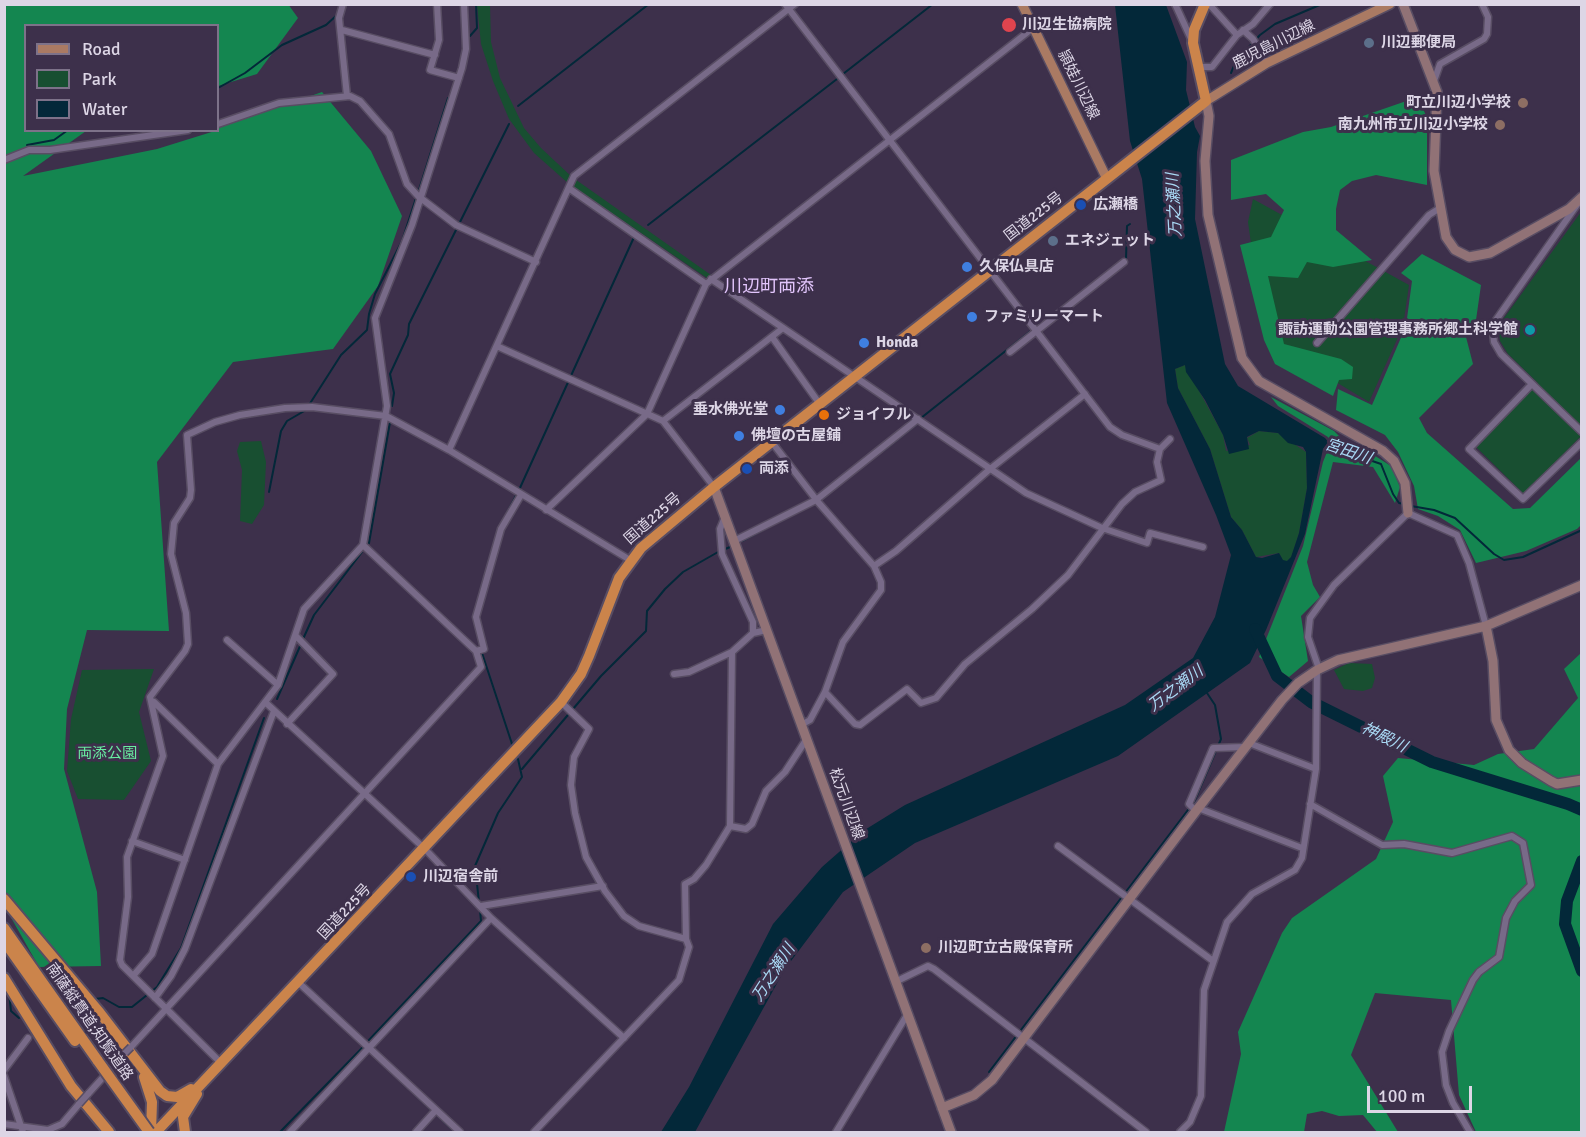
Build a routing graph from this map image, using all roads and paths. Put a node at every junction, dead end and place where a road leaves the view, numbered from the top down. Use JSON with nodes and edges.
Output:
{"nodes":[{"id":1,"x":343,"y":4,"type":"edge"},
{"id":2,"x":436,"y":4,"type":"edge"},
{"id":3,"x":464,"y":4,"type":"edge"},
{"id":4,"x":795,"y":4,"type":"edge"},
{"id":5,"x":1022,"y":4,"type":"edge"},
{"id":6,"x":1176,"y":4,"type":"edge"},
{"id":7,"x":1207,"y":4,"type":"edge"},
{"id":8,"x":1270,"y":4,"type":"edge"},
{"id":9,"x":1390,"y":4,"type":"edge"},
{"id":10,"x":1403,"y":4,"type":"edge"},
{"id":11,"x":1482,"y":4,"type":"edge"},
{"id":12,"x":786,"y":7,"type":"edge"},
{"id":13,"x":1377,"y":7,"type":"edge"},
{"id":14,"x":1033,"y":28,"type":"junction"},
{"id":15,"x":342,"y":30,"type":"junction"},
{"id":16,"x":1240,"y":33,"type":"junction"},
{"id":17,"x":1193,"y":43,"type":"junction"},
{"id":18,"x":435,"y":55,"type":"junction"},
{"id":19,"x":1267,"y":63,"type":"junction"},
{"id":20,"x":1198,"y":67,"type":"junction"},
{"id":21,"x":459,"y":78,"type":"junction"},
{"id":22,"x":1434,"y":81,"type":"junction"},
{"id":23,"x":347,"y":96,"type":"junction"},
{"id":24,"x":1206,"y":101,"type":"junction"},
{"id":25,"x":219,"y":124,"type":"edge"},
{"id":26,"x":174,"y":132,"type":"edge"},
{"id":27,"x":888,"y":139,"type":"junction"},
{"id":28,"x":4,"y":160,"type":"edge"},
{"id":29,"x":1107,"y":179,"type":"junction"},
{"id":30,"x":570,"y":189,"type":"junction"},
{"id":31,"x":418,"y":196,"type":"junction"},
{"id":32,"x":1581,"y":198,"type":"edge"},
{"id":33,"x":1440,"y":208,"type":"junction"},
{"id":34,"x":536,"y":262,"type":"junction"},
{"id":35,"x":1125,"y":262,"type":"dead end"},
{"id":36,"x":989,"y":272,"type":"junction"},
{"id":37,"x":708,"y":281,"type":"junction"},
{"id":38,"x":783,"y":328,"type":"junction"},
{"id":39,"x":1035,"y":329,"type":"junction"},
{"id":40,"x":772,"y":338,"type":"junction"},
{"id":41,"x":1317,"y":344,"type":"dead end"},
{"id":42,"x":499,"y":346,"type":"junction"},
{"id":43,"x":1010,"y":352,"type":"dead end"},
{"id":44,"x":855,"y":376,"type":"junction"},
{"id":45,"x":1532,"y":384,"type":"junction"},
{"id":46,"x":1084,"y":394,"type":"junction"},
{"id":47,"x":819,"y":404,"type":"junction"},
{"id":48,"x":647,"y":414,"type":"junction"},
{"id":49,"x":386,"y":416,"type":"junction"},
{"id":50,"x":918,"y":419,"type":"junction"},
{"id":51,"x":663,"y":421,"type":"junction"},
{"id":52,"x":1581,"y":432,"type":"edge"},
{"id":53,"x":1170,"y":439,"type":"dead end"},
{"id":54,"x":771,"y":441,"type":"junction"},
{"id":55,"x":1581,"y":442,"type":"edge"},
{"id":56,"x":1160,"y":449,"type":"junction"},
{"id":57,"x":449,"y":450,"type":"junction"},
{"id":58,"x":990,"y":469,"type":"junction"},
{"id":59,"x":714,"y":487,"type":"junction"},
{"id":60,"x":519,"y":494,"type":"junction"},
{"id":61,"x":817,"y":501,"type":"junction"},
{"id":62,"x":546,"y":510,"type":"junction"},
{"id":63,"x":1408,"y":511,"type":"junction"},
{"id":64,"x":725,"y":517,"type":"junction"},
{"id":65,"x":1102,"y":528,"type":"junction"},
{"id":66,"x":734,"y":541,"type":"junction"},
{"id":67,"x":363,"y":545,"type":"junction"},
{"id":68,"x":1203,"y":547,"type":"dead end"},
{"id":69,"x":630,"y":560,"type":"junction"},
{"id":70,"x":874,"y":566,"type":"junction"},
{"id":71,"x":1581,"y":585,"type":"edge"},
{"id":72,"x":1486,"y":626,"type":"junction"},
{"id":73,"x":767,"y":630,"type":"junction"},
{"id":74,"x":753,"y":633,"type":"junction"},
{"id":75,"x":227,"y":640,"type":"dead end"},
{"id":76,"x":299,"y":640,"type":"junction"},
{"id":77,"x":479,"y":650,"type":"junction"},
{"id":78,"x":732,"y":652,"type":"junction"},
{"id":79,"x":1318,"y":669,"type":"junction"},
{"id":80,"x":674,"y":674,"type":"dead end"},
{"id":81,"x":278,"y":685,"type":"junction"},
{"id":82,"x":825,"y":692,"type":"junction"},
{"id":83,"x":153,"y":702,"type":"junction"},
{"id":84,"x":265,"y":702,"type":"junction"},
{"id":85,"x":561,"y":702,"type":"junction"},
{"id":86,"x":274,"y":711,"type":"junction"},
{"id":87,"x":287,"y":724,"type":"junction"},
{"id":88,"x":801,"y":725,"type":"junction"},
{"id":89,"x":806,"y":740,"type":"junction"},
{"id":90,"x":1247,"y":745,"type":"junction"},
{"id":91,"x":218,"y":764,"type":"junction"},
{"id":92,"x":1316,"y":769,"type":"junction"},
{"id":93,"x":1581,"y":780,"type":"edge"},
{"id":94,"x":362,"y":793,"type":"junction"},
{"id":95,"x":1310,"y":804,"type":"junction"},
{"id":96,"x":1194,"y":808,"type":"junction"},
{"id":97,"x":730,"y":826,"type":"junction"},
{"id":98,"x":132,"y":840,"type":"junction"},
{"id":99,"x":1059,"y":846,"type":"dead end"},
{"id":100,"x":1302,"y":848,"type":"junction"},
{"id":101,"x":425,"y":849,"type":"junction"},
{"id":102,"x":185,"y":861,"type":"junction"},
{"id":103,"x":603,"y":886,"type":"junction"},
{"id":104,"x":1126,"y":896,"type":"junction"},
{"id":105,"x":4,"y":899,"type":"edge"},
{"id":106,"x":479,"y":904,"type":"junction"},
{"id":107,"x":491,"y":918,"type":"junction"},
{"id":108,"x":4,"y":928,"type":"edge"},
{"id":109,"x":686,"y":939,"type":"junction"},
{"id":110,"x":4,"y":941,"type":"edge"},
{"id":111,"x":1213,"y":962,"type":"junction"},
{"id":112,"x":133,"y":976,"type":"junction"},
{"id":113,"x":4,"y":978,"type":"edge"},
{"id":114,"x":895,"y":982,"type":"junction"},
{"id":115,"x":299,"y":983,"type":"junction"},
{"id":116,"x":152,"y":995,"type":"junction"},
{"id":117,"x":166,"y":1008,"type":"junction"},
{"id":118,"x":907,"y":1015,"type":"junction"},
{"id":119,"x":1019,"y":1036,"type":"junction"},
{"id":120,"x":28,"y":1038,"type":"dead end"},
{"id":121,"x":624,"y":1038,"type":"junction"},
{"id":122,"x":369,"y":1046,"type":"junction"},
{"id":123,"x":136,"y":1060,"type":"junction"},
{"id":124,"x":220,"y":1062,"type":"junction"},
{"id":125,"x":95,"y":1063,"type":"junction"},
{"id":126,"x":4,"y":1070,"type":"edge"},
{"id":127,"x":212,"y":1071,"type":"junction"},
{"id":128,"x":4,"y":1076,"type":"edge"},
{"id":129,"x":942,"y":1108,"type":"junction"},
{"id":130,"x":435,"y":1111,"type":"junction"},
{"id":131,"x":4,"y":1124,"type":"edge"},
{"id":132,"x":23,"y":1130,"type":"edge"},
{"id":133,"x":107,"y":1130,"type":"edge"},
{"id":134,"x":116,"y":1132,"type":"edge"},
{"id":135,"x":141,"y":1132,"type":"edge"},
{"id":136,"x":150,"y":1132,"type":"edge"},
{"id":137,"x":156,"y":1132,"type":"edge"},
{"id":138,"x":185,"y":1132,"type":"edge"},
{"id":139,"x":290,"y":1132,"type":"edge"},
{"id":140,"x":416,"y":1132,"type":"edge"},
{"id":141,"x":460,"y":1132,"type":"edge"},
{"id":142,"x":534,"y":1132,"type":"edge"},
{"id":143,"x":836,"y":1132,"type":"edge"},
{"id":144,"x":951,"y":1132,"type":"edge"},
{"id":145,"x":1146,"y":1132,"type":"edge"},
{"id":146,"x":1180,"y":1132,"type":"edge"},
{"id":147,"x":1470,"y":1132,"type":"edge"}],
"edges":[{"from":1,"to":15,"type":"street"},
{"from":2,"to":18,"type":"street"},
{"from":3,"to":21,"type":"street"},
{"from":4,"to":12,"type":"street"},
{"from":5,"to":14,"type":"main road","name":"頴娃川辺線"},
{"from":6,"to":17,"type":"street"},
{"from":7,"to":16,"type":"street"},
{"from":7,"to":17,"type":"highway"},
{"from":8,"to":16,"type":"street"},
{"from":9,"to":13,"type":"main road","name":"鹿児島川辺線"},
{"from":10,"to":22,"type":"street"},
{"from":11,"to":22,"type":"street"},
{"from":12,"to":27,"type":"street"},
{"from":12,"to":30,"type":"street"},
{"from":13,"to":19,"type":"main road","name":"鹿児島川辺線"},
{"from":14,"to":27,"type":"street"},
{"from":14,"to":29,"type":"main road","name":"頴娃川辺線"},
{"from":15,"to":18,"type":"street"},
{"from":15,"to":23,"type":"street"},
{"from":16,"to":19,"type":"street"},
{"from":16,"to":20,"type":"street"},
{"from":17,"to":20,"type":"highway"},
{"from":18,"to":21,"type":"street"},
{"from":19,"to":24,"type":"main road","name":"鹿児島川辺線"},
{"from":20,"to":24,"type":"highway"},
{"from":21,"to":31,"type":"street"},
{"from":22,"to":33,"type":"street"},
{"from":23,"to":25,"type":"street"},
{"from":23,"to":31,"type":"street"},
{"from":24,"to":29,"type":"highway","name":"国道225号"},
{"from":24,"to":63,"type":"street"},
{"from":26,"to":28,"type":"street"},
{"from":27,"to":36,"type":"street"},
{"from":27,"to":37,"type":"street"},
{"from":29,"to":36,"type":"highway","name":"国道225号"},
{"from":30,"to":34,"type":"street"},
{"from":30,"to":37,"type":"street"},
{"from":31,"to":34,"type":"street"},
{"from":31,"to":49,"type":"street"},
{"from":32,"to":33,"type":"street"},
{"from":32,"to":45,"type":"street"},
{"from":33,"to":41,"type":"street"},
{"from":34,"to":42,"type":"street"},
{"from":35,"to":39,"type":"street"},
{"from":36,"to":39,"type":"street"},
{"from":36,"to":44,"type":"highway","name":"国道225号"},
{"from":37,"to":38,"type":"street"},
{"from":37,"to":48,"type":"street"},
{"from":38,"to":40,"type":"street"},
{"from":38,"to":44,"type":"street"},
{"from":39,"to":43,"type":"street"},
{"from":39,"to":46,"type":"street"},
{"from":40,"to":47,"type":"street"},
{"from":40,"to":51,"type":"street"},
{"from":42,"to":48,"type":"street"},
{"from":42,"to":57,"type":"street"},
{"from":44,"to":47,"type":"highway","name":"国道225号"},
{"from":44,"to":50,"type":"street"},
{"from":45,"to":52,"type":"street"},
{"from":45,"to":55,"type":"street"},
{"from":46,"to":56,"type":"street"},
{"from":46,"to":58,"type":"street"},
{"from":47,"to":54,"type":"highway","name":"国道225号"},
{"from":48,"to":51,"type":"street"},
{"from":48,"to":62,"type":"street"},
{"from":49,"to":57,"type":"street"},
{"from":49,"to":67,"type":"street"},
{"from":49,"to":83,"type":"street"},
{"from":50,"to":58,"type":"street"},
{"from":50,"to":61,"type":"street"},
{"from":51,"to":59,"type":"street"},
{"from":53,"to":56,"type":"street"},
{"from":54,"to":59,"type":"highway","name":"国道225号"},
{"from":54,"to":61,"type":"street"},
{"from":56,"to":65,"type":"street"},
{"from":57,"to":60,"type":"street"},
{"from":58,"to":65,"type":"street"},
{"from":58,"to":70,"type":"street"},
{"from":59,"to":64,"type":"street","name":"松元川辺線"},
{"from":59,"to":69,"type":"highway","name":"国道225号"},
{"from":60,"to":62,"type":"street"},
{"from":60,"to":77,"type":"street"},
{"from":61,"to":66,"type":"street"},
{"from":61,"to":70,"type":"street"},
{"from":62,"to":69,"type":"street"},
{"from":63,"to":72,"type":"street"},
{"from":63,"to":79,"type":"street"},
{"from":64,"to":66,"type":"street","name":"松元川辺線"},
{"from":64,"to":74,"type":"street"},
{"from":65,"to":68,"type":"street"},
{"from":65,"to":82,"type":"street"},
{"from":66,"to":73,"type":"street","name":"松元川辺線"},
{"from":67,"to":76,"type":"street"},
{"from":67,"to":77,"type":"street"},
{"from":69,"to":85,"type":"highway","name":"国道225号"},
{"from":70,"to":82,"type":"street"},
{"from":71,"to":72,"type":"street"},
{"from":72,"to":79,"type":"street"},
{"from":72,"to":93,"type":"street"},
{"from":73,"to":74,"type":"street"},
{"from":73,"to":88,"type":"street","name":"松元川辺線"},
{"from":74,"to":78,"type":"street"},
{"from":75,"to":81,"type":"street"},
{"from":76,"to":81,"type":"street"},
{"from":76,"to":87,"type":"street"},
{"from":77,"to":94,"type":"street"},
{"from":78,"to":80,"type":"street"},
{"from":78,"to":97,"type":"street"},
{"from":79,"to":90,"type":"street"},
{"from":79,"to":92,"type":"street"},
{"from":81,"to":84,"type":"street"},
{"from":82,"to":88,"type":"street"},
{"from":83,"to":91,"type":"street"},
{"from":83,"to":98,"type":"street"},
{"from":84,"to":86,"type":"street"},
{"from":84,"to":91,"type":"street"},
{"from":85,"to":101,"type":"highway","name":"国道225号"},
{"from":85,"to":103,"type":"street"},
{"from":86,"to":87,"type":"street"},
{"from":86,"to":116,"type":"street"},
{"from":87,"to":94,"type":"street"},
{"from":88,"to":89,"type":"street","name":"松元川辺線"},
{"from":89,"to":97,"type":"street"},
{"from":89,"to":114,"type":"street","name":"松元川辺線"},
{"from":90,"to":92,"type":"street"},
{"from":90,"to":96,"type":"street"},
{"from":90,"to":96,"type":"street"},
{"from":91,"to":102,"type":"street"},
{"from":92,"to":95,"type":"street"},
{"from":94,"to":101,"type":"street"},
{"from":94,"to":117,"type":"street"},
{"from":95,"to":100,"type":"street"},
{"from":95,"to":147,"type":"street"},
{"from":96,"to":100,"type":"street"},
{"from":96,"to":104,"type":"street"},
{"from":97,"to":109,"type":"street"},
{"from":98,"to":102,"type":"street"},
{"from":98,"to":112,"type":"street"},
{"from":99,"to":104,"type":"street"},
{"from":100,"to":111,"type":"street"},
{"from":101,"to":106,"type":"street"},
{"from":101,"to":115,"type":"highway","name":"国道225号"},
{"from":102,"to":112,"type":"street"},
{"from":103,"to":106,"type":"street"},
{"from":103,"to":109,"type":"street"},
{"from":104,"to":111,"type":"street"},
{"from":104,"to":119,"type":"street"},
{"from":105,"to":123,"type":"highway"},
{"from":106,"to":107,"type":"street"},
{"from":107,"to":121,"type":"street"},
{"from":107,"to":122,"type":"street"},
{"from":108,"to":125,"type":"highway","name":"南薩縦貫道;知覧道路"},
{"from":109,"to":121,"type":"street"},
{"from":110,"to":125,"type":"highway","name":"南薩縦貫道;知覧道路"},
{"from":111,"to":146,"type":"street"},
{"from":112,"to":116,"type":"street"},
{"from":113,"to":133,"type":"highway"},
{"from":114,"to":118,"type":"street","name":"松元川辺線"},
{"from":114,"to":119,"type":"street"},
{"from":115,"to":122,"type":"street"},
{"from":115,"to":124,"type":"highway","name":"国道225号"},
{"from":116,"to":117,"type":"street"},
{"from":117,"to":124,"type":"street"},
{"from":117,"to":132,"type":"street","bridge":true},
{"from":118,"to":129,"type":"street","name":"松元川辺線"},
{"from":118,"to":143,"type":"street"},
{"from":119,"to":129,"type":"street"},
{"from":119,"to":145,"type":"street"},
{"from":120,"to":126,"type":"street"},
{"from":121,"to":142,"type":"street"},
{"from":122,"to":130,"type":"street"},
{"from":122,"to":139,"type":"street"},
{"from":123,"to":127,"type":"highway"},
{"from":123,"to":136,"type":"highway"},
{"from":124,"to":127,"type":"highway","name":"国道225号"},
{"from":125,"to":135,"type":"highway","name":"南薩縦貫道;知覧道路"},
{"from":125,"to":136,"type":"highway","name":"南薩縦貫道;知覧道路","bridge":true},
{"from":127,"to":137,"type":"highway","name":"国道225号"},
{"from":127,"to":138,"type":"highway"},
{"from":128,"to":132,"type":"street"},
{"from":129,"to":144,"type":"street","name":"松元川辺線"},
{"from":130,"to":140,"type":"street"},
{"from":130,"to":141,"type":"street"},
{"from":131,"to":132,"type":"street"},
{"from":133,"to":134,"type":"highway"}]}
